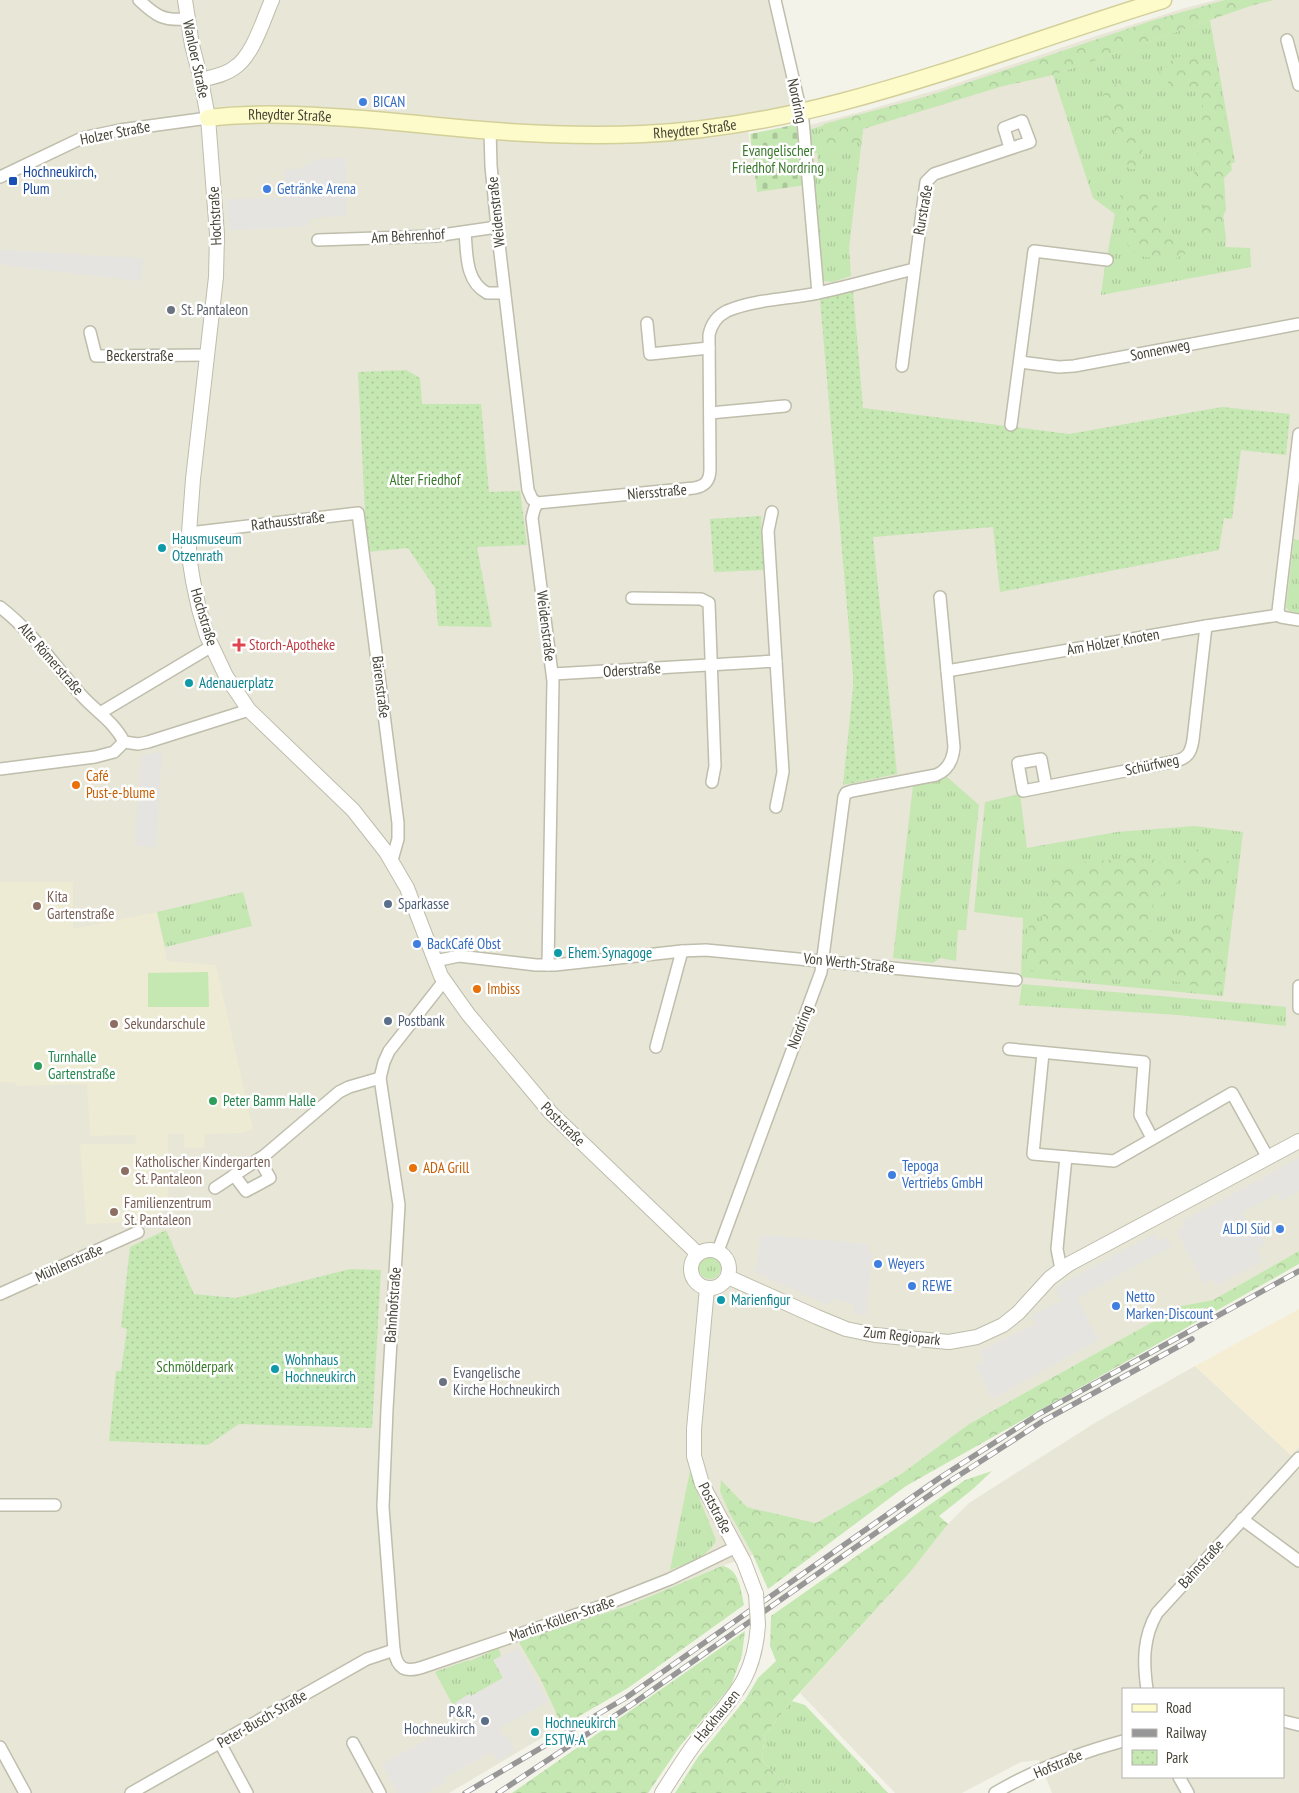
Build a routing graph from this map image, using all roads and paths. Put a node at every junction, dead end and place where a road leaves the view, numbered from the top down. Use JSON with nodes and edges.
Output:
{"nodes":[{"id":1,"x":139,"y":0,"type":"edge"},
{"id":2,"x":185,"y":0,"type":"edge"},
{"id":3,"x":272,"y":0,"type":"edge"},
{"id":4,"x":775,"y":0,"type":"edge"},
{"id":5,"x":1163,"y":0,"type":"edge"},
{"id":6,"x":188,"y":19,"type":"junction"},
{"id":7,"x":1287,"y":40,"type":"dead end"},
{"id":8,"x":201,"y":80,"type":"junction"},
{"id":9,"x":1299,"y":85,"type":"edge"},
{"id":10,"x":801,"y":113,"type":"junction"},
{"id":11,"x":208,"y":118,"type":"junction"},
{"id":12,"x":490,"y":130,"type":"junction"},
{"id":13,"x":1010,"y":148,"type":"dead end"},
{"id":14,"x":0,"y":177,"type":"edge"},
{"id":15,"x":497,"y":227,"type":"junction"},
{"id":16,"x":465,"y":232,"type":"junction"},
{"id":17,"x":318,"y":240,"type":"dead end"},
{"id":18,"x":1107,"y":260,"type":"dead end"},
{"id":19,"x":914,"y":269,"type":"junction"},
{"id":20,"x":504,"y":293,"type":"junction"},
{"id":21,"x":818,"y":293,"type":"junction"},
{"id":22,"x":647,"y":323,"type":"dead end"},
{"id":23,"x":1299,"y":324,"type":"edge"},
{"id":24,"x":90,"y":332,"type":"dead end"},
{"id":25,"x":709,"y":348,"type":"junction"},
{"id":26,"x":207,"y":355,"type":"junction"},
{"id":27,"x":1020,"y":362,"type":"junction"},
{"id":28,"x":902,"y":366,"type":"dead end"},
{"id":29,"x":785,"y":406,"type":"dead end"},
{"id":30,"x":710,"y":413,"type":"junction"},
{"id":31,"x":1011,"y":426,"type":"dead end"},
{"id":32,"x":1299,"y":434,"type":"edge"},
{"id":33,"x":537,"y":503,"type":"junction"},
{"id":34,"x":772,"y":512,"type":"dead end"},
{"id":35,"x":358,"y":513,"type":"joint"},
{"id":36,"x":188,"y":533,"type":"junction"},
{"id":37,"x":940,"y":597,"type":"dead end"},
{"id":38,"x":632,"y":598,"type":"dead end"},
{"id":39,"x":0,"y":607,"type":"edge"},
{"id":40,"x":1279,"y":615,"type":"junction"},
{"id":41,"x":1299,"y":620,"type":"edge"},
{"id":42,"x":1206,"y":626,"type":"junction"},
{"id":43,"x":212,"y":646,"type":"junction"},
{"id":44,"x":776,"y":661,"type":"junction"},
{"id":45,"x":711,"y":664,"type":"junction"},
{"id":46,"x":947,"y":671,"type":"junction"},
{"id":47,"x":553,"y":674,"type":"junction"},
{"id":48,"x":249,"y":710,"type":"junction"},
{"id":49,"x":100,"y":713,"type":"junction"},
{"id":50,"x":124,"y":742,"type":"junction"},
{"id":51,"x":0,"y":769,"type":"edge"},
{"id":52,"x":712,"y":782,"type":"dead end"},
{"id":53,"x":1046,"y":786,"type":"dead end"},
{"id":54,"x":776,"y":807,"type":"dead end"},
{"id":55,"x":392,"y":860,"type":"junction"},
{"id":56,"x":682,"y":951,"type":"junction"},
{"id":57,"x":823,"y":960,"type":"junction"},
{"id":58,"x":435,"y":961,"type":"junction"},
{"id":59,"x":548,"y":965,"type":"junction"},
{"id":60,"x":1016,"y":980,"type":"dead end"},
{"id":61,"x":444,"y":981,"type":"junction"},
{"id":62,"x":1299,"y":986,"type":"edge"},
{"id":63,"x":1299,"y":1008,"type":"edge"},
{"id":64,"x":656,"y":1047,"type":"dead end"},
{"id":65,"x":1009,"y":1049,"type":"dead end"},
{"id":66,"x":1043,"y":1053,"type":"junction"},
{"id":67,"x":380,"y":1078,"type":"junction"},
{"id":68,"x":1152,"y":1138,"type":"junction"},
{"id":69,"x":1299,"y":1141,"type":"edge"},
{"id":70,"x":1066,"y":1156,"type":"junction"},
{"id":71,"x":1268,"y":1158,"type":"junction"},
{"id":72,"x":260,"y":1159,"type":"junction"},
{"id":73,"x":234,"y":1175,"type":"junction"},
{"id":74,"x":215,"y":1188,"type":"dead end"},
{"id":75,"x":138,"y":1232,"type":"dead end"},
{"id":76,"x":718,"y":1251,"type":"junction"},
{"id":77,"x":698,"y":1254,"type":"junction"},
{"id":78,"x":1062,"y":1269,"type":"junction"},
{"id":79,"x":728,"y":1277,"type":"junction"},
{"id":80,"x":707,"y":1288,"type":"junction"},
{"id":81,"x":0,"y":1294,"type":"edge"},
{"id":82,"x":1299,"y":1458,"type":"edge"},
{"id":83,"x":0,"y":1505,"type":"edge"},
{"id":84,"x":55,"y":1505,"type":"dead end"},
{"id":85,"x":1242,"y":1519,"type":"junction"},
{"id":86,"x":736,"y":1547,"type":"junction"},
{"id":87,"x":1299,"y":1561,"type":"edge"},
{"id":88,"x":394,"y":1650,"type":"junction"},
{"id":89,"x":1147,"y":1688,"type":"edge"},
{"id":90,"x":1284,"y":1721,"type":"edge"},
{"id":91,"x":1299,"y":1725,"type":"edge"},
{"id":92,"x":1122,"y":1741,"type":"edge"},
{"id":93,"x":220,"y":1743,"type":"junction"},
{"id":94,"x":353,"y":1743,"type":"dead end"},
{"id":95,"x":0,"y":1747,"type":"edge"},
{"id":96,"x":1180,"y":1778,"type":"edge"},
{"id":97,"x":25,"y":1793,"type":"edge"},
{"id":98,"x":132,"y":1793,"type":"edge"},
{"id":99,"x":247,"y":1793,"type":"edge"},
{"id":100,"x":380,"y":1793,"type":"edge"},
{"id":101,"x":662,"y":1793,"type":"edge"},
{"id":102,"x":995,"y":1793,"type":"edge"},
{"id":103,"x":1188,"y":1793,"type":"edge"}],
"edges":[{"from":1,"to":6,"type":"street"},
{"from":2,"to":6,"type":"street","name":"Wanloer Straße"},
{"from":3,"to":8,"type":"street"},
{"from":4,"to":10,"type":"street","name":"Nordring"},
{"from":5,"to":10,"type":"main road","name":"Rheydter Straße"},
{"from":6,"to":8,"type":"street","name":"Wanloer Straße"},
{"from":7,"to":9,"type":"street"},
{"from":8,"to":11,"type":"street","name":"Wanloer Straße"},
{"from":10,"to":12,"type":"main road","name":"Rheydter Straße"},
{"from":10,"to":21,"type":"street","name":"Nordring"},
{"from":11,"to":12,"type":"main road","name":"Rheydter Straße"},
{"from":11,"to":14,"type":"street","name":"Holzer Straße"},
{"from":11,"to":26,"type":"street","name":"Hochstraße"},
{"from":12,"to":15,"type":"street","name":"Weidenstraße"},
{"from":13,"to":19,"type":"street","name":"Rurstraße"},
{"from":15,"to":16,"type":"street","name":"Am Behrenhof"},
{"from":15,"to":20,"type":"street","name":"Weidenstraße"},
{"from":16,"to":17,"type":"street","name":"Am Behrenhof"},
{"from":16,"to":20,"type":"street"},
{"from":18,"to":27,"type":"street"},
{"from":19,"to":21,"type":"street"},
{"from":19,"to":28,"type":"street","name":"Rurstraße"},
{"from":20,"to":33,"type":"street","name":"Weidenstraße"},
{"from":21,"to":25,"type":"street","name":"Niersstraße"},
{"from":22,"to":25,"type":"street"},
{"from":23,"to":27,"type":"street","name":"Sonnenweg"},
{"from":24,"to":26,"type":"street","name":"Beckerstraße"},
{"from":25,"to":30,"type":"street","name":"Niersstraße"},
{"from":26,"to":36,"type":"street","name":"Hochstraße"},
{"from":27,"to":31,"type":"street"},
{"from":29,"to":30,"type":"street"},
{"from":30,"to":33,"type":"street","name":"Niersstraße"},
{"from":32,"to":40,"type":"street"},
{"from":33,"to":47,"type":"street","name":"Weidenstraße"},
{"from":34,"to":44,"type":"street"},
{"from":35,"to":36,"type":"street","name":"Rathausstraße"},
{"from":35,"to":55,"type":"street","name":"Bärenstraße"},
{"from":36,"to":43,"type":"street","name":"Hochstraße"},
{"from":37,"to":46,"type":"street"},
{"from":38,"to":45,"type":"street"},
{"from":39,"to":49,"type":"street","name":"Alte Römerstraße"},
{"from":40,"to":41,"type":"street"},
{"from":40,"to":42,"type":"street","name":"Am Holzer Knoten"},
{"from":42,"to":46,"type":"street","name":"Am Holzer Knoten"},
{"from":42,"to":53,"type":"street","name":"Schürfweg"},
{"from":43,"to":48,"type":"street","name":"Hochstraße"},
{"from":43,"to":49,"type":"street"},
{"from":44,"to":45,"type":"street","name":"Oderstraße"},
{"from":44,"to":54,"type":"street"},
{"from":45,"to":47,"type":"street","name":"Oderstraße"},
{"from":45,"to":52,"type":"street"},
{"from":46,"to":57,"type":"street","name":"Nordring"},
{"from":47,"to":59,"type":"street","name":"Weidenstraße"},
{"from":48,"to":50,"type":"street"},
{"from":48,"to":55,"type":"street","name":"Hochstraße"},
{"from":49,"to":50,"type":"street"},
{"from":50,"to":51,"type":"street"},
{"from":55,"to":58,"type":"street","name":"Hochstraße"},
{"from":56,"to":57,"type":"street","name":"Von Werth-Straße"},
{"from":56,"to":59,"type":"street","name":"Von Werth-Straße"},
{"from":56,"to":64,"type":"street"},
{"from":57,"to":60,"type":"street","name":"Von Werth-Straße"},
{"from":57,"to":76,"type":"street","name":"Nordring"},
{"from":58,"to":59,"type":"street","name":"Von Werth-Straße"},
{"from":58,"to":61,"type":"street","name":"Hochstraße"},
{"from":61,"to":67,"type":"street","name":"Bahnhofstraße"},
{"from":61,"to":77,"type":"street","name":"Poststraße"},
{"from":62,"to":63,"type":"street"},
{"from":65,"to":66,"type":"street"},
{"from":66,"to":68,"type":"street"},
{"from":66,"to":70,"type":"street"},
{"from":67,"to":72,"type":"street"},
{"from":67,"to":88,"type":"street","name":"Bahnhofstraße"},
{"from":68,"to":70,"type":"street"},
{"from":68,"to":71,"type":"street"},
{"from":69,"to":71,"type":"street","name":"Zum Regiopark"},
{"from":70,"to":78,"type":"street"},
{"from":71,"to":78,"type":"street","name":"Zum Regiopark"},
{"from":72,"to":73,"type":"street"},
{"from":72,"to":73,"type":"street"},
{"from":73,"to":74,"type":"street"},
{"from":75,"to":81,"type":"street","name":"Mühlenstraße"},
{"from":76,"to":77,"type":"street"},
{"from":76,"to":79,"type":"street"},
{"from":77,"to":80,"type":"street"},
{"from":78,"to":79,"type":"street","name":"Zum Regiopark"},
{"from":79,"to":80,"type":"street"},
{"from":80,"to":86,"type":"street","name":"Poststraße"},
{"from":82,"to":85,"type":"street","name":"Bahnstraße"},
{"from":83,"to":84,"type":"street"},
{"from":85,"to":87,"type":"street"},
{"from":85,"to":89,"type":"street","name":"Bahnstraße"},
{"from":86,"to":88,"type":"street","name":"Martin-Köllen-Straße"},
{"from":86,"to":101,"type":"street","name":"Hackhausen","bridge":true},
{"from":88,"to":93,"type":"street","name":"Peter-Busch-Straße"},
{"from":90,"to":91,"type":"street"},
{"from":92,"to":102,"type":"street","name":"Hofstraße"},
{"from":93,"to":98,"type":"street","name":"Peter-Busch-Straße"},
{"from":93,"to":99,"type":"street"},
{"from":94,"to":100,"type":"street"},
{"from":95,"to":97,"type":"street"},
{"from":96,"to":103,"type":"street"}]}
